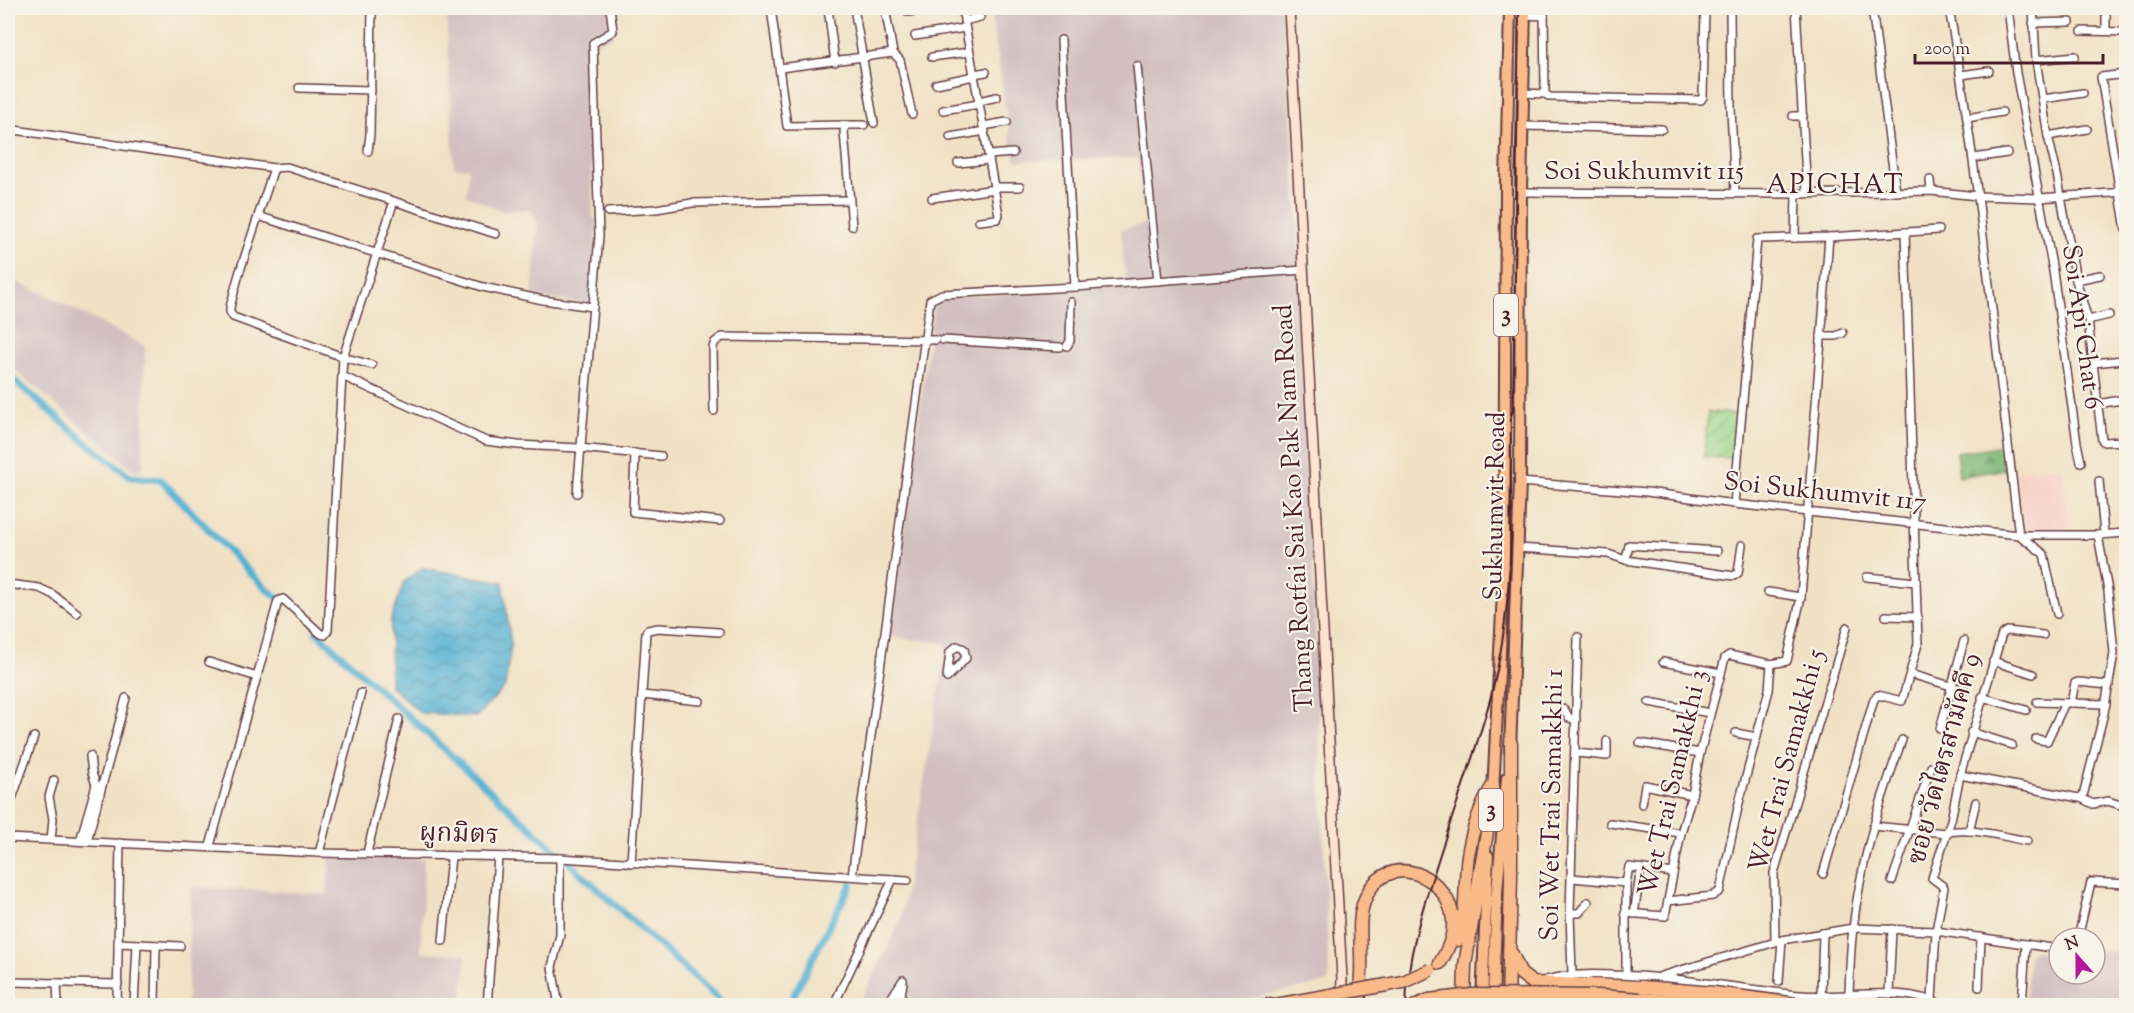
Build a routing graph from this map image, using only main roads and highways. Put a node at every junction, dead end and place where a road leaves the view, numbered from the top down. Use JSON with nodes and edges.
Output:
{"nodes":[{"id":1,"x":1289,"y":8,"type":"edge"},
{"id":2,"x":1525,"y":11,"type":"edge"},
{"id":3,"x":1510,"y":12,"type":"edge"},
{"id":4,"x":1502,"y":622,"type":"junction"},
{"id":5,"x":1515,"y":623,"type":"junction"},
{"id":6,"x":1511,"y":743,"type":"junction"},
{"id":7,"x":1493,"y":785,"type":"junction"},
{"id":8,"x":1492,"y":802,"type":"junction"},
{"id":9,"x":1510,"y":833,"type":"junction"},
{"id":10,"x":1509,"y":938,"type":"junction"},
{"id":11,"x":1435,"y":967,"type":"junction"},
{"id":12,"x":1270,"y":1005,"type":"edge"},
{"id":13,"x":1341,"y":1005,"type":"edge"},
{"id":14,"x":1359,"y":1005,"type":"edge"},
{"id":15,"x":1415,"y":1005,"type":"edge"},
{"id":16,"x":1446,"y":1005,"type":"edge"},
{"id":17,"x":1464,"y":1005,"type":"edge"},
{"id":18,"x":1482,"y":1005,"type":"edge"},
{"id":19,"x":1493,"y":1005,"type":"edge"},
{"id":20,"x":1501,"y":1005,"type":"edge"},
{"id":21,"x":1508,"y":1005,"type":"edge"},
{"id":22,"x":1533,"y":1005,"type":"edge"},
{"id":23,"x":1623,"y":1005,"type":"edge"},
{"id":24,"x":1702,"y":1005,"type":"edge"},
{"id":25,"x":1741,"y":1005,"type":"edge"},
{"id":26,"x":1813,"y":1005,"type":"edge"}],
"edges":[{"from":1,"to":13,"type":"main road","name":"Thang Rotfai Sai Kao Pak Nam Road"},
{"from":2,"to":3,"type":"highway"},
{"from":2,"to":5,"type":"highway","name":"Sukhumvit Road","number":"3"},
{"from":3,"to":4,"type":"highway","name":"Sukhumvit Road","number":"3"},
{"from":4,"to":5,"type":"highway"},
{"from":4,"to":7,"type":"highway","name":"Sukhumvit Road","number":"3"},
{"from":5,"to":6,"type":"highway","name":"Sukhumvit Road","number":"3"},
{"from":6,"to":9,"type":"highway"},
{"from":6,"to":19,"type":"highway","name":"Sukhumvit Road","number":"3"},
{"from":7,"to":8,"type":"highway","name":"Sukhumvit Road","number":"3"},
{"from":7,"to":11,"type":"highway"},
{"from":8,"to":17,"type":"highway"},
{"from":8,"to":18,"type":"highway","name":"Sukhumvit Road","number":"3"},
{"from":9,"to":10,"type":"highway"},
{"from":9,"to":20,"type":"highway"},
{"from":10,"to":21,"type":"highway"},
{"from":10,"to":26,"type":"highway","bridge":true},
{"from":11,"to":12,"type":"highway","bridge":true},
{"from":11,"to":14,"type":"highway"},
{"from":15,"to":25,"type":"highway","bridge":true},
{"from":16,"to":23,"type":"highway","bridge":true},
{"from":22,"to":24,"type":"highway"}]}
